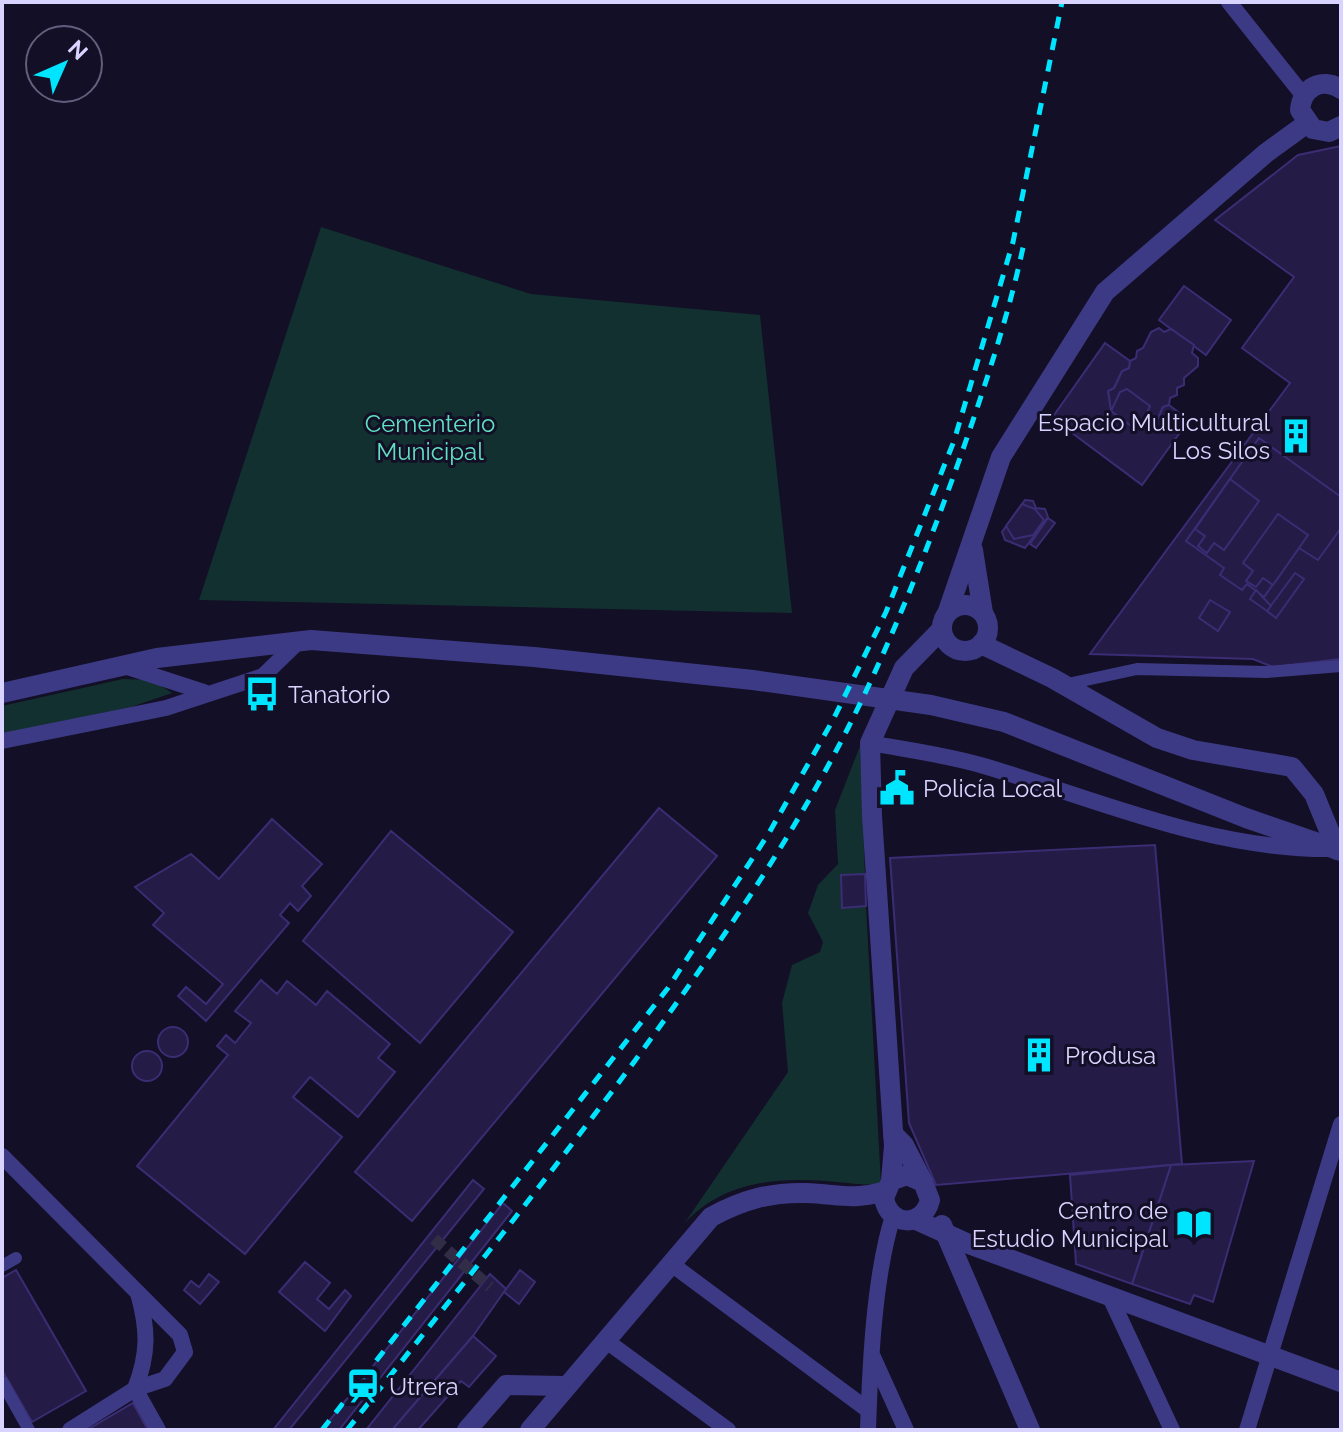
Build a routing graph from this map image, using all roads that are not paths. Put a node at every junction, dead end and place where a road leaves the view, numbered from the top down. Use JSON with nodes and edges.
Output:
{"nodes":[{"id":1,"x":1229,"y":2,"type":"edge"},
{"id":2,"x":1341,"y":89,"type":"edge"},
{"id":3,"x":1303,"y":95,"type":"junction"},
{"id":4,"x":1306,"y":124,"type":"junction"},
{"id":5,"x":1341,"y":126,"type":"edge"},
{"id":6,"x":973,"y":544,"type":"junction"},
{"id":7,"x":986,"y":617,"type":"junction"},
{"id":8,"x":945,"y":620,"type":"junction"},
{"id":9,"x":298,"y":642,"type":"junction"},
{"id":10,"x":981,"y":644,"type":"junction"},
{"id":11,"x":958,"y":650,"type":"junction"},
{"id":12,"x":123,"y":665,"type":"junction"},
{"id":13,"x":1341,"y":666,"type":"edge"},
{"id":14,"x":904,"y":668,"type":"junction"},
{"id":15,"x":1058,"y":682,"type":"junction"},
{"id":16,"x":204,"y":692,"type":"junction"},
{"id":17,"x":2,"y":693,"type":"edge"},
{"id":18,"x":2,"y":741,"type":"edge"},
{"id":19,"x":870,"y":743,"type":"junction"},
{"id":20,"x":1339,"y":850,"type":"edge"},
{"id":21,"x":1341,"y":1124,"type":"edge"},
{"id":22,"x":893,"y":1134,"type":"junction"},
{"id":23,"x":2,"y":1156,"type":"edge"},
{"id":24,"x":927,"y":1191,"type":"junction"},
{"id":25,"x":889,"y":1199,"type":"junction"},
{"id":26,"x":916,"y":1220,"type":"junction"},
{"id":27,"x":945,"y":1232,"type":"junction"},
{"id":28,"x":16,"y":1258,"type":"dead end"},
{"id":29,"x":670,"y":1263,"type":"junction"},
{"id":30,"x":2,"y":1266,"type":"edge"},
{"id":31,"x":138,"y":1292,"type":"junction"},
{"id":32,"x":1110,"y":1297,"type":"junction"},
{"id":33,"x":605,"y":1340,"type":"junction"},
{"id":34,"x":1271,"y":1355,"type":"junction"},
{"id":35,"x":872,"y":1356,"type":"junction"},
{"id":36,"x":2,"y":1382,"type":"edge"},
{"id":37,"x":1341,"y":1382,"type":"edge"},
{"id":38,"x":528,"y":1386,"type":"junction"},
{"id":39,"x":564,"y":1386,"type":"junction"},
{"id":40,"x":135,"y":1389,"type":"junction"},
{"id":41,"x":868,"y":1410,"type":"junction"},
{"id":42,"x":533,"y":1425,"type":"edge"},
{"id":43,"x":29,"y":1430,"type":"edge"},
{"id":44,"x":70,"y":1430,"type":"edge"},
{"id":45,"x":158,"y":1430,"type":"edge"},
{"id":46,"x":467,"y":1430,"type":"edge"},
{"id":47,"x":728,"y":1430,"type":"edge"},
{"id":48,"x":868,"y":1430,"type":"edge"},
{"id":49,"x":906,"y":1430,"type":"edge"},
{"id":50,"x":1030,"y":1430,"type":"edge"},
{"id":51,"x":1172,"y":1430,"type":"edge"},
{"id":52,"x":1247,"y":1430,"type":"edge"}],
"edges":[{"from":1,"to":3,"type":"street"},
{"from":2,"to":3,"type":"street"},
{"from":3,"to":4,"type":"street"},
{"from":4,"to":5,"type":"street"},
{"from":4,"to":6,"type":"street"},
{"from":6,"to":7,"type":"street"},
{"from":6,"to":8,"type":"street"},
{"from":7,"to":8,"type":"street"},
{"from":7,"to":10,"type":"street"},
{"from":7,"to":15,"type":"street"},
{"from":8,"to":11,"type":"street"},
{"from":8,"to":14,"type":"street"},
{"from":9,"to":12,"type":"street"},
{"from":9,"to":16,"type":"street"},
{"from":9,"to":20,"type":"street"},
{"from":10,"to":11,"type":"street"},
{"from":10,"to":15,"type":"street"},
{"from":11,"to":14,"type":"street"},
{"from":12,"to":16,"type":"street"},
{"from":12,"to":17,"type":"street"},
{"from":13,"to":15,"type":"street"},
{"from":14,"to":19,"type":"street"},
{"from":15,"to":20,"type":"street"},
{"from":16,"to":18,"type":"street"},
{"from":19,"to":20,"type":"street"},
{"from":19,"to":22,"type":"street"},
{"from":21,"to":34,"type":"street"},
{"from":22,"to":24,"type":"street"},
{"from":22,"to":25,"type":"street"},
{"from":23,"to":31,"type":"street"},
{"from":24,"to":25,"type":"street"},
{"from":24,"to":26,"type":"street"},
{"from":24,"to":27,"type":"street"},
{"from":25,"to":26,"type":"street"},
{"from":25,"to":29,"type":"street"},
{"from":25,"to":35,"type":"street"},
{"from":26,"to":27,"type":"street"},
{"from":27,"to":32,"type":"street"},
{"from":27,"to":50,"type":"street"},
{"from":28,"to":30,"type":"street"},
{"from":29,"to":33,"type":"street"},
{"from":29,"to":41,"type":"street"},
{"from":31,"to":40,"type":"street"},
{"from":31,"to":40,"type":"street"},
{"from":32,"to":34,"type":"street"},
{"from":32,"to":51,"type":"street"},
{"from":33,"to":39,"type":"street"},
{"from":33,"to":47,"type":"street"},
{"from":34,"to":37,"type":"street"},
{"from":34,"to":52,"type":"street"},
{"from":35,"to":41,"type":"street"},
{"from":35,"to":49,"type":"street"},
{"from":36,"to":43,"type":"street"},
{"from":38,"to":39,"type":"street"},
{"from":38,"to":42,"type":"street"},
{"from":38,"to":46,"type":"street"},
{"from":39,"to":42,"type":"street"},
{"from":40,"to":44,"type":"street"},
{"from":40,"to":45,"type":"street"},
{"from":41,"to":48,"type":"street"}]}
